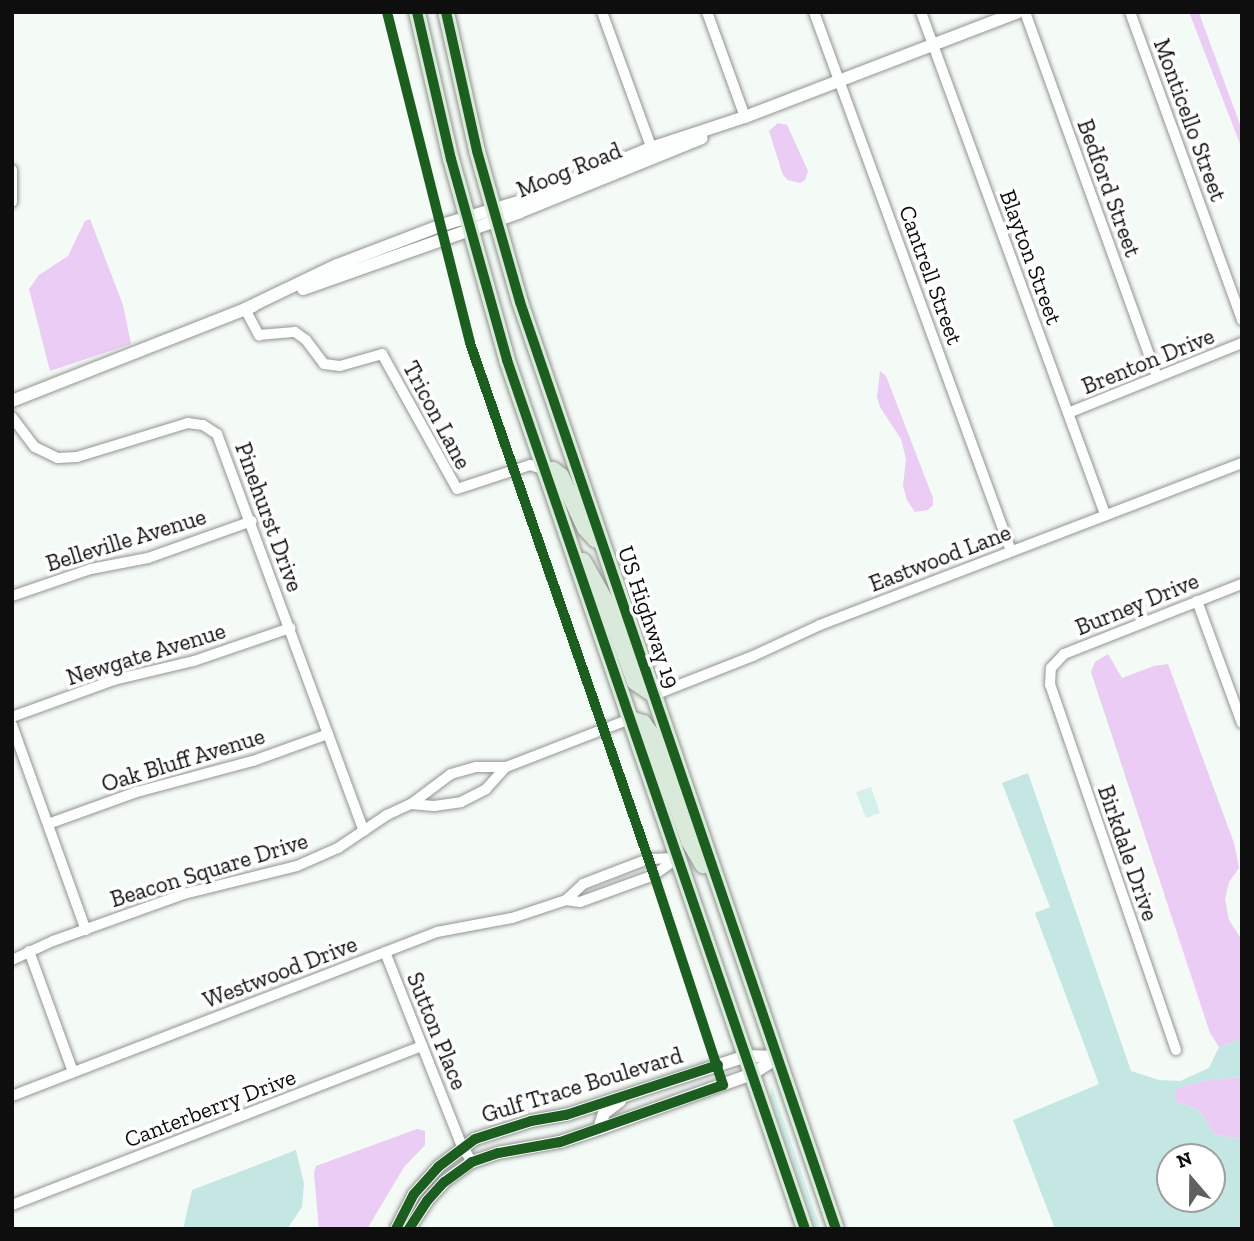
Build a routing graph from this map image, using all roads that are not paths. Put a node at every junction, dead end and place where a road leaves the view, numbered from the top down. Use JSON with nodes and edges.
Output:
{"nodes":[{"id":1,"x":417,"y":12,"type":"edge"},
{"id":2,"x":446,"y":12,"type":"edge"},
{"id":3,"x":602,"y":12,"type":"edge"},
{"id":4,"x":707,"y":12,"type":"edge"},
{"id":5,"x":814,"y":12,"type":"edge"},
{"id":6,"x":920,"y":12,"type":"edge"},
{"id":7,"x":1018,"y":12,"type":"edge"},
{"id":8,"x":1025,"y":12,"type":"edge"},
{"id":9,"x":1130,"y":12,"type":"edge"},
{"id":10,"x":933,"y":45,"type":"junction"},
{"id":11,"x":839,"y":80,"type":"junction"},
{"id":12,"x":745,"y":117,"type":"junction"},
{"id":13,"x":653,"y":153,"type":"junction"},
{"id":14,"x":12,"y":170,"type":"edge"},
{"id":15,"x":12,"y":202,"type":"edge"},
{"id":16,"x":494,"y":215,"type":"junction"},
{"id":17,"x":468,"y":223,"type":"junction"},
{"id":18,"x":245,"y":309,"type":"junction"},
{"id":19,"x":1242,"y":320,"type":"edge"},
{"id":20,"x":1242,"y":343,"type":"edge"},
{"id":21,"x":1157,"y":377,"type":"junction"},
{"id":22,"x":12,"y":401,"type":"edge"},
{"id":23,"x":1068,"y":413,"type":"junction"},
{"id":24,"x":12,"y":416,"type":"edge"},
{"id":25,"x":1242,"y":463,"type":"edge"},
{"id":26,"x":545,"y":470,"type":"junction"},
{"id":27,"x":1105,"y":514,"type":"junction"},
{"id":28,"x":251,"y":521,"type":"junction"},
{"id":29,"x":571,"y":545,"type":"junction"},
{"id":30,"x":602,"y":547,"type":"junction"},
{"id":31,"x":1011,"y":551,"type":"junction"},
{"id":32,"x":1242,"y":584,"type":"edge"},
{"id":33,"x":12,"y":596,"type":"edge"},
{"id":34,"x":1198,"y":601,"type":"junction"},
{"id":35,"x":290,"y":628,"type":"junction"},
{"id":36,"x":1051,"y":668,"type":"joint"},
{"id":37,"x":654,"y":695,"type":"junction"},
{"id":38,"x":12,"y":717,"type":"edge"},
{"id":39,"x":630,"y":719,"type":"junction"},
{"id":40,"x":1242,"y":723,"type":"edge"},
{"id":41,"x":12,"y":725,"type":"edge"},
{"id":42,"x":328,"y":734,"type":"junction"},
{"id":43,"x":506,"y":767,"type":"junction"},
{"id":44,"x":411,"y":804,"type":"junction"},
{"id":45,"x":48,"y":824,"type":"junction"},
{"id":46,"x":365,"y":831,"type":"junction"},
{"id":47,"x":677,"y":858,"type":"junction"},
{"id":48,"x":715,"y":881,"type":"junction"},
{"id":49,"x":566,"y":900,"type":"junction"},
{"id":50,"x":86,"y":930,"type":"junction"},
{"id":51,"x":29,"y":951,"type":"junction"},
{"id":52,"x":385,"y":952,"type":"junction"},
{"id":53,"x":12,"y":960,"type":"edge"},
{"id":54,"x":422,"y":1046,"type":"junction"},
{"id":55,"x":1176,"y":1051,"type":"dead end"},
{"id":56,"x":746,"y":1056,"type":"junction"},
{"id":57,"x":778,"y":1057,"type":"junction"},
{"id":58,"x":73,"y":1072,"type":"junction"},
{"id":59,"x":752,"y":1074,"type":"junction"},
{"id":60,"x":639,"y":1092,"type":"junction"},
{"id":61,"x":12,"y":1096,"type":"edge"},
{"id":62,"x":599,"y":1129,"type":"junction"},
{"id":63,"x":462,"y":1146,"type":"junction"},
{"id":64,"x":472,"y":1163,"type":"junction"},
{"id":65,"x":12,"y":1205,"type":"edge"},
{"id":66,"x":396,"y":1229,"type":"edge"},
{"id":67,"x":409,"y":1229,"type":"edge"},
{"id":68,"x":805,"y":1229,"type":"edge"},
{"id":69,"x":836,"y":1229,"type":"edge"}],
"edges":[{"from":1,"to":17,"type":"highway"},
{"from":2,"to":16,"type":"highway","name":"US Highway 19"},
{"from":3,"to":13,"type":"street"},
{"from":4,"to":12,"type":"street"},
{"from":5,"to":11,"type":"street","name":"Cantrell Street"},
{"from":6,"to":10,"type":"street","name":"Blayton Street"},
{"from":7,"to":10,"type":"street","name":"Moog Road"},
{"from":8,"to":21,"type":"street","name":"Bedford Street"},
{"from":9,"to":19,"type":"street","name":"Monticello Street"},
{"from":10,"to":11,"type":"street","name":"Moog Road"},
{"from":10,"to":23,"type":"street","name":"Blayton Street"},
{"from":11,"to":12,"type":"street","name":"Moog Road"},
{"from":11,"to":31,"type":"street","name":"Cantrell Street"},
{"from":12,"to":13,"type":"street","name":"Moog Road"},
{"from":13,"to":16,"type":"street","name":"Moog Road"},
{"from":14,"to":15,"type":"street"},
{"from":16,"to":17,"type":"street","name":"Moog Road"},
{"from":16,"to":30,"type":"highway","name":"US Highway 19"},
{"from":17,"to":18,"type":"street","name":"Moog Road"},
{"from":17,"to":26,"type":"highway"},
{"from":18,"to":22,"type":"street","name":"Moog Road"},
{"from":18,"to":26,"type":"street","name":"Tricon Lane"},
{"from":20,"to":21,"type":"street","name":"Brenton Drive"},
{"from":21,"to":23,"type":"street","name":"Brenton Drive"},
{"from":23,"to":27,"type":"street","name":"Blayton Street"},
{"from":24,"to":28,"type":"street","name":"Pinehurst Drive"},
{"from":25,"to":27,"type":"street","name":"Eastwood Lane"},
{"from":26,"to":29,"type":"highway"},
{"from":26,"to":30,"type":"highway"},
{"from":27,"to":31,"type":"street","name":"Eastwood Lane"},
{"from":28,"to":33,"type":"street","name":"Belleville Avenue"},
{"from":28,"to":35,"type":"street","name":"Pinehurst Drive"},
{"from":29,"to":37,"type":"highway"},
{"from":29,"to":39,"type":"highway"},
{"from":30,"to":37,"type":"highway","name":"US Highway 19"},
{"from":31,"to":37,"type":"street","name":"Eastwood Lane"},
{"from":32,"to":34,"type":"street","name":"Burney Drive"},
{"from":34,"to":36,"type":"street","name":"Burney Drive"},
{"from":34,"to":40,"type":"street"},
{"from":35,"to":38,"type":"street","name":"Newgate Avenue"},
{"from":35,"to":42,"type":"street","name":"Pinehurst Drive"},
{"from":36,"to":55,"type":"street","name":"Birkdale Drive"},
{"from":37,"to":48,"type":"highway","name":"US Highway 19"},
{"from":39,"to":43,"type":"street","name":"Beacon Square Drive"},
{"from":39,"to":47,"type":"highway"},
{"from":39,"to":48,"type":"highway"},
{"from":41,"to":45,"type":"street"},
{"from":42,"to":45,"type":"street","name":"Oak Bluff Avenue"},
{"from":42,"to":46,"type":"street","name":"Pinehurst Drive"},
{"from":43,"to":44,"type":"street","name":"Beacon Square Drive"},
{"from":43,"to":44,"type":"street","name":"Beacon Square Drive"},
{"from":44,"to":46,"type":"street","name":"Beacon Square Drive"},
{"from":45,"to":50,"type":"street"},
{"from":46,"to":50,"type":"street","name":"Beacon Square Drive"},
{"from":47,"to":49,"type":"street","name":"Westwood Drive"},
{"from":47,"to":49,"type":"street","name":"Westwood Drive"},
{"from":47,"to":56,"type":"highway"},
{"from":48,"to":57,"type":"highway","name":"US Highway 19"},
{"from":49,"to":52,"type":"street","name":"Westwood Drive"},
{"from":50,"to":51,"type":"street","name":"Beacon Square Drive"},
{"from":51,"to":53,"type":"street","name":"Beacon Square Drive"},
{"from":51,"to":58,"type":"street"},
{"from":52,"to":54,"type":"street","name":"Sutton Place"},
{"from":52,"to":58,"type":"street","name":"Westwood Drive"},
{"from":54,"to":63,"type":"street","name":"Sutton Place"},
{"from":54,"to":65,"type":"street","name":"Canterberry Drive"},
{"from":56,"to":57,"type":"street","name":"Gulf Trace Boulevard"},
{"from":56,"to":59,"type":"highway"},
{"from":56,"to":60,"type":"street","name":"Gulf Trace Boulevard"},
{"from":57,"to":59,"type":"street","name":"Gulf Trace Boulevard"},
{"from":57,"to":69,"type":"highway","name":"US Highway 19"},
{"from":58,"to":61,"type":"street","name":"Westwood Drive"},
{"from":59,"to":62,"type":"street","name":"Gulf Trace Boulevard"},
{"from":59,"to":68,"type":"highway"},
{"from":60,"to":62,"type":"street"},
{"from":60,"to":63,"type":"street","name":"Gulf Trace Boulevard"},
{"from":62,"to":64,"type":"street","name":"Gulf Trace Boulevard"},
{"from":63,"to":64,"type":"street","name":"Sutton Place"},
{"from":63,"to":66,"type":"street","name":"Gulf Trace Boulevard"},
{"from":64,"to":67,"type":"street","name":"Gulf Trace Boulevard"}]}
